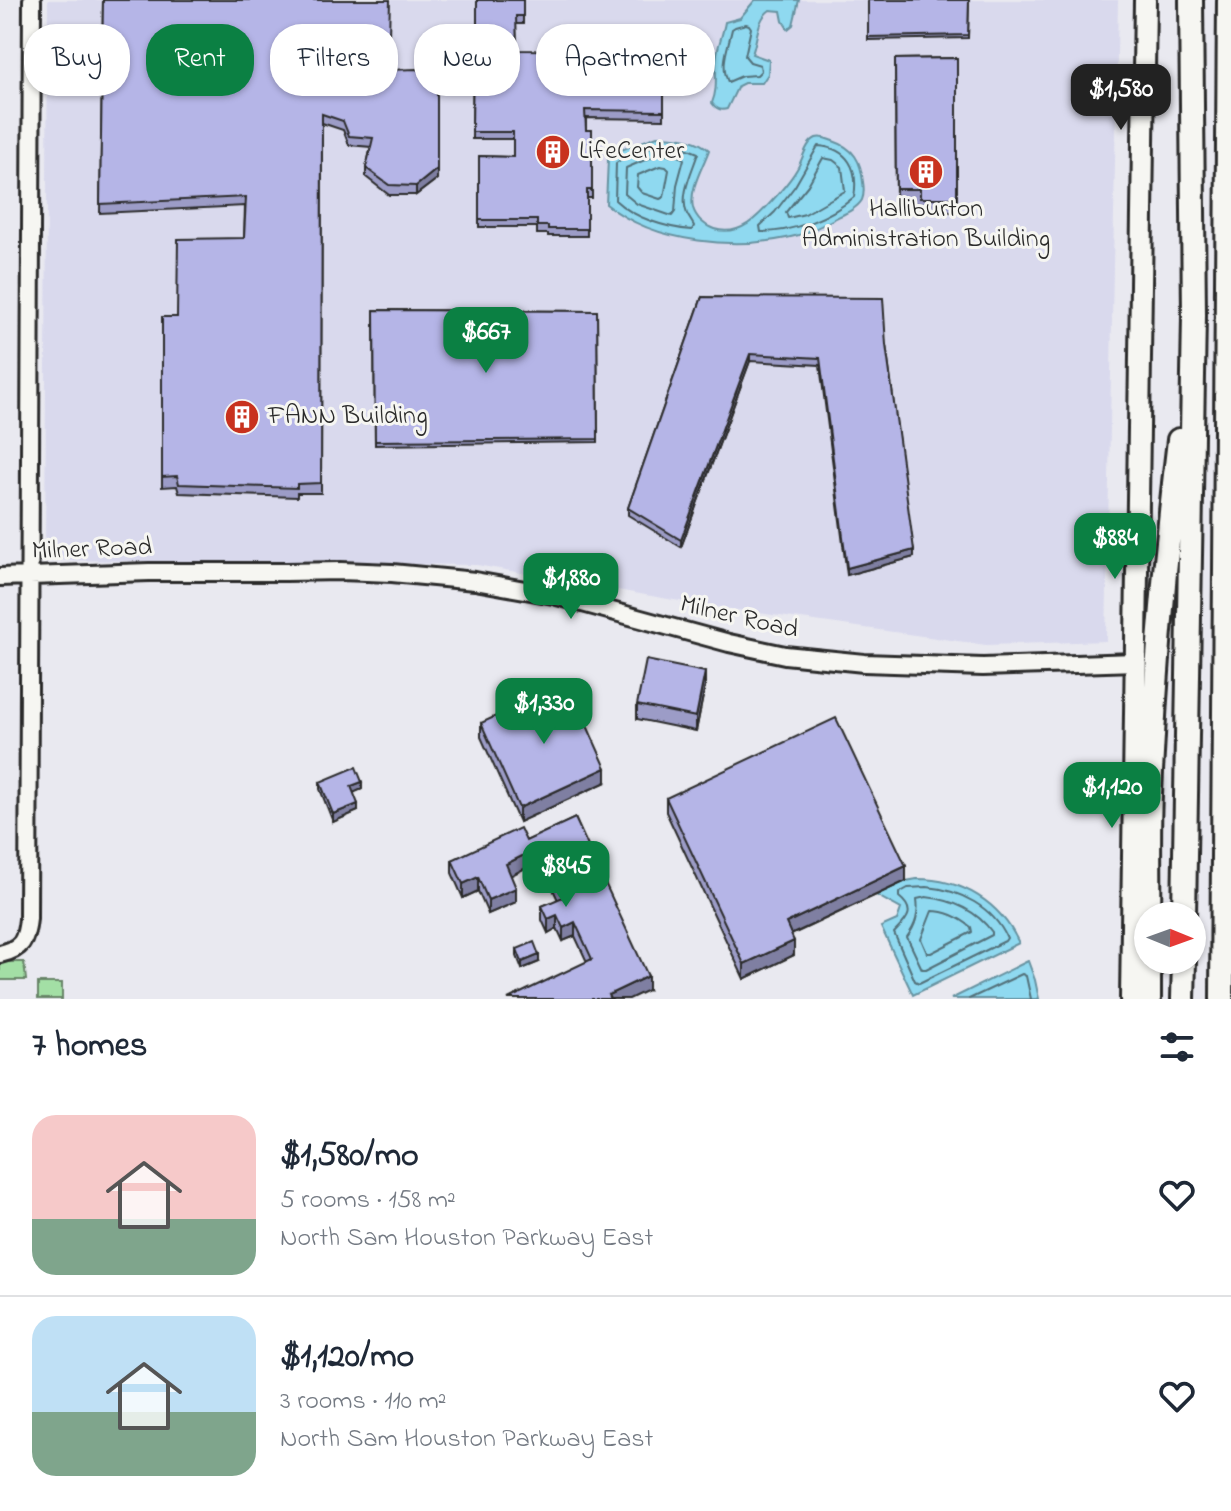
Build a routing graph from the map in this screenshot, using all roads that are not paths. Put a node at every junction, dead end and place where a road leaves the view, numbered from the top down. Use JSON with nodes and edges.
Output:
{"nodes":[{"id":1,"x":32,"y":0,"type":"edge"},
{"id":2,"x":1145,"y":0,"type":"edge"},
{"id":3,"x":1191,"y":0,"type":"edge"},
{"id":4,"x":1229,"y":0,"type":"edge"},
{"id":5,"x":1194,"y":315,"type":"junction"},
{"id":6,"x":0,"y":577,"type":"edge"},
{"id":7,"x":29,"y":577,"type":"junction"},
{"id":8,"x":1136,"y":662,"type":"junction"},
{"id":9,"x":1149,"y":902,"type":"edge"},
{"id":10,"x":1184,"y":902,"type":"edge"},
{"id":11,"x":0,"y":954,"type":"edge"},
{"id":12,"x":1149,"y":974,"type":"edge"},
{"id":13,"x":1184,"y":974,"type":"edge"},
{"id":14,"x":1131,"y":999,"type":"edge"},
{"id":15,"x":1149,"y":999,"type":"edge"},
{"id":16,"x":1183,"y":999,"type":"edge"},
{"id":17,"x":1222,"y":999,"type":"edge"}],
"edges":[{"from":1,"to":7,"type":"street"},
{"from":2,"to":8,"type":"main road"},
{"from":3,"to":5,"type":"highway"},
{"from":4,"to":17,"type":"highway"},
{"from":5,"to":9,"type":"highway"},
{"from":5,"to":10,"type":"highway"},
{"from":6,"to":7,"type":"street","name":"Milner Road"},
{"from":7,"to":8,"type":"street","name":"Milner Road"},
{"from":7,"to":11,"type":"street"},
{"from":8,"to":14,"type":"main road"},
{"from":12,"to":15,"type":"highway"},
{"from":13,"to":16,"type":"highway"}]}
